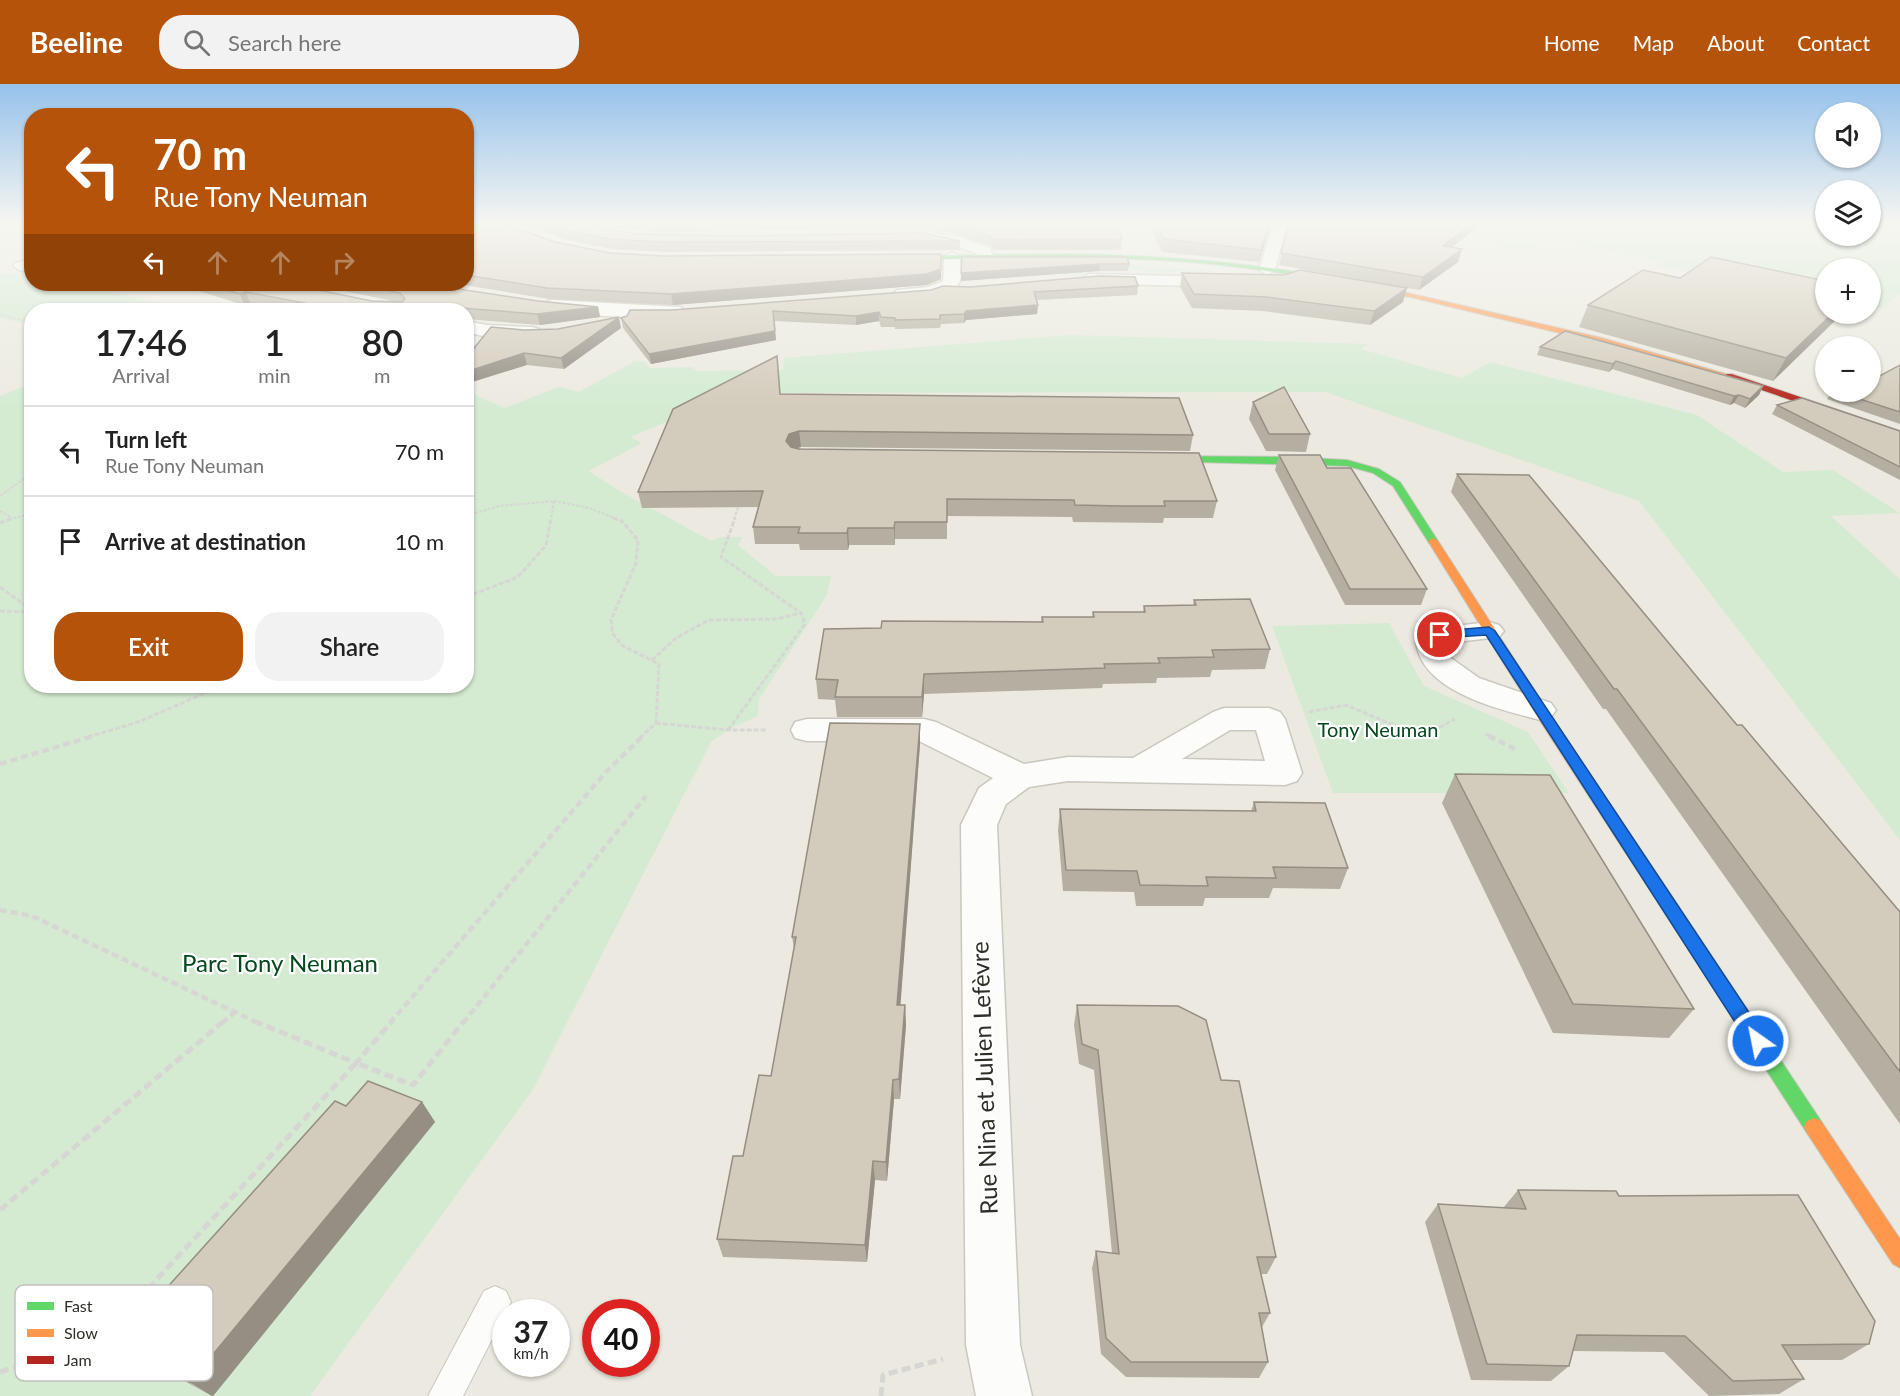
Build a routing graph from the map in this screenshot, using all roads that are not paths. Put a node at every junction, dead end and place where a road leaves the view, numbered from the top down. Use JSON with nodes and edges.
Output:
{"nodes":[{"id":1,"x":947,"y":285,"type":"edge"},
{"id":2,"x":1355,"y":285,"type":"edge"},
{"id":3,"x":944,"y":288,"type":"junction"},
{"id":4,"x":970,"y":289,"type":"edge"},
{"id":5,"x":884,"y":295,"type":"edge"},
{"id":6,"x":534,"y":304,"type":"edge"},
{"id":7,"x":697,"y":310,"type":"edge"},
{"id":8,"x":642,"y":312,"type":"junction"},
{"id":9,"x":600,"y":327,"type":"edge"},
{"id":10,"x":474,"y":332,"type":"edge"},
{"id":11,"x":549,"y":333,"type":"edge"},
{"id":12,"x":1900,"y":434,"type":"edge"},
{"id":13,"x":1147,"y":459,"type":"edge"},
{"id":14,"x":1489,"y":631,"type":"junction"},
{"id":15,"x":1540,"y":710,"type":"junction"},
{"id":16,"x":807,"y":730,"type":"dead end"},
{"id":17,"x":1139,"y":770,"type":"junction"},
{"id":18,"x":1020,"y":777,"type":"junction"},
{"id":19,"x":1900,"y":1257,"type":"edge"},
{"id":20,"x":492,"y":1308,"type":"edge"},
{"id":21,"x":446,"y":1396,"type":"edge"},
{"id":22,"x":1004,"y":1396,"type":"edge"}],
"edges":[{"from":1,"to":3,"type":"street"},
{"from":2,"to":12,"type":"main road"},
{"from":3,"to":4,"type":"street"},
{"from":3,"to":5,"type":"street"},
{"from":6,"to":8,"type":"street"},
{"from":7,"to":8,"type":"street"},
{"from":8,"to":9,"type":"street"},
{"from":10,"to":11,"type":"street"},
{"from":13,"to":14,"type":"main road"},
{"from":14,"to":15,"type":"main road"},
{"from":14,"to":15,"type":"street"},
{"from":15,"to":19,"type":"main road"},
{"from":16,"to":18,"type":"street"},
{"from":17,"to":17,"type":"street","name":"Rue Nina et Julien Lefèvre"},
{"from":17,"to":18,"type":"street","name":"Rue Nina et Julien Lefèvre"},
{"from":18,"to":22,"type":"street","name":"Rue Nina et Julien Lefèvre"},
{"from":20,"to":21,"type":"lane"}]}
